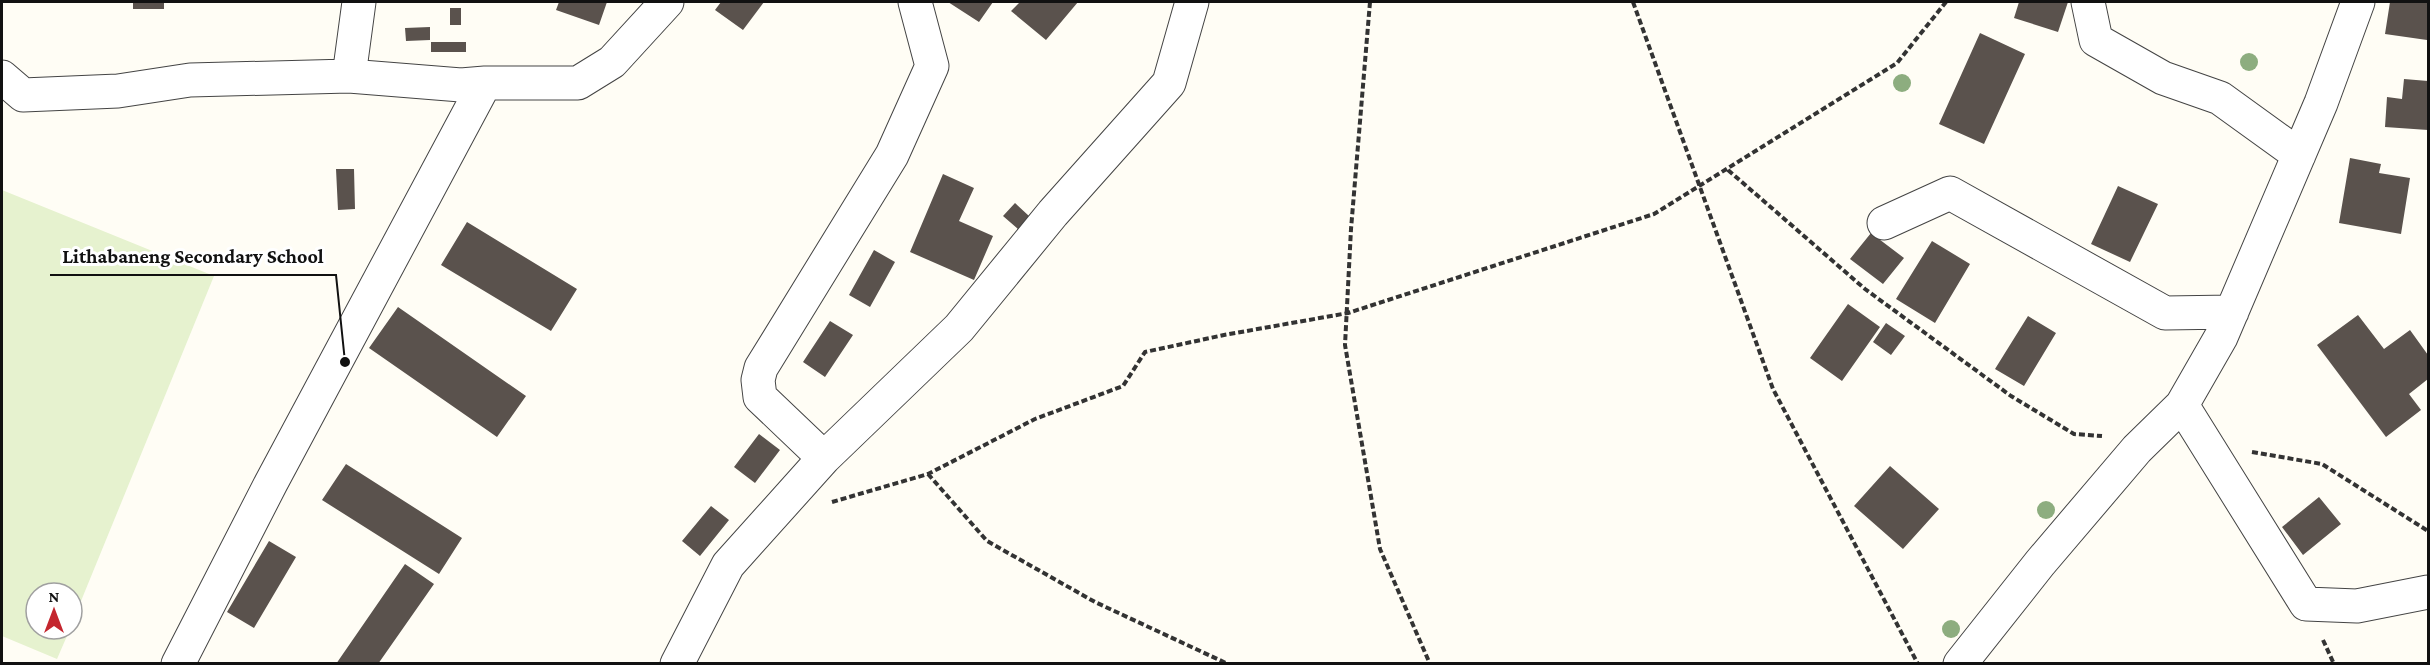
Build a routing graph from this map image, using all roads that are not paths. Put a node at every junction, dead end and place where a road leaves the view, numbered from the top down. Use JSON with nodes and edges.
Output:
{"nodes":[{"id":1,"x":359,"y":2,"type":"edge"},
{"id":2,"x":667,"y":2,"type":"edge"},
{"id":3,"x":915,"y":2,"type":"edge"},
{"id":4,"x":1192,"y":2,"type":"edge"},
{"id":5,"x":2088,"y":2,"type":"edge"},
{"id":6,"x":2358,"y":2,"type":"edge"},
{"id":7,"x":349,"y":76,"type":"junction"},
{"id":8,"x":2,"y":77,"type":"edge"},
{"id":9,"x":485,"y":83,"type":"junction"},
{"id":10,"x":2299,"y":155,"type":"junction"},
{"id":11,"x":1884,"y":223,"type":"dead end"},
{"id":12,"x":2232,"y":312,"type":"junction"},
{"id":13,"x":2182,"y":405,"type":"junction"},
{"id":14,"x":824,"y":458,"type":"junction"},
{"id":15,"x":2428,"y":592,"type":"edge"},
{"id":16,"x":178,"y":663,"type":"edge"},
{"id":17,"x":677,"y":663,"type":"edge"},
{"id":18,"x":1960,"y":663,"type":"edge"}],
"edges":[{"from":1,"to":7,"type":"street"},
{"from":2,"to":9,"type":"street"},
{"from":3,"to":14,"type":"street"},
{"from":4,"to":14,"type":"street"},
{"from":5,"to":10,"type":"street"},
{"from":6,"to":10,"type":"street"},
{"from":7,"to":8,"type":"street"},
{"from":7,"to":9,"type":"street"},
{"from":9,"to":16,"type":"street"},
{"from":10,"to":12,"type":"street"},
{"from":11,"to":12,"type":"street"},
{"from":12,"to":13,"type":"street"},
{"from":13,"to":15,"type":"street"},
{"from":13,"to":18,"type":"street"},
{"from":14,"to":17,"type":"street"}]}
